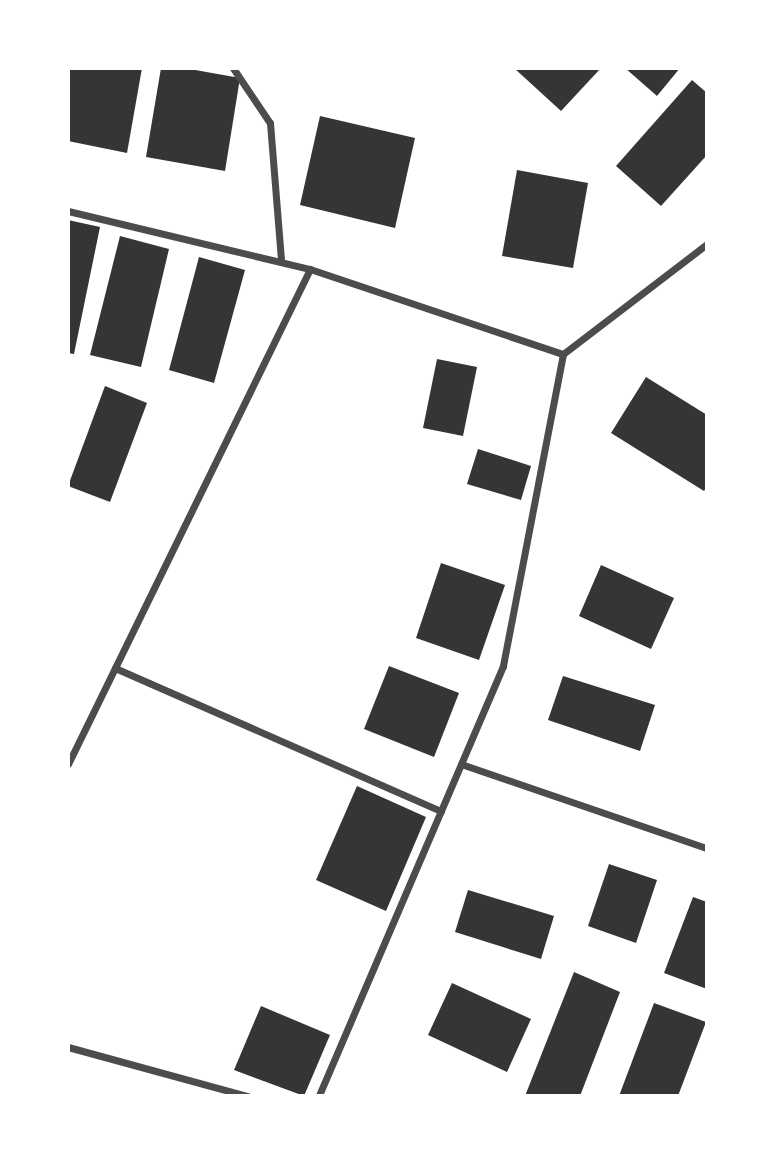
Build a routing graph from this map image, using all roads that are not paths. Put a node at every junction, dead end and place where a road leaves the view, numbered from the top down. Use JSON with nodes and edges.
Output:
{"nodes":[{"id":1,"x":233,"y":68,"type":"edge"},
{"id":2,"x":68,"y":211,"type":"edge"},
{"id":3,"x":707,"y":244,"type":"edge"},
{"id":4,"x":281,"y":261,"type":"junction"},
{"id":5,"x":310,"y":269,"type":"junction"},
{"id":6,"x":562,"y":354,"type":"junction"},
{"id":7,"x":115,"y":668,"type":"junction"},
{"id":8,"x":68,"y":764,"type":"edge"},
{"id":9,"x":461,"y":764,"type":"junction"},
{"id":10,"x":440,"y":811,"type":"junction"},
{"id":11,"x":707,"y":848,"type":"edge"},
{"id":12,"x":68,"y":1046,"type":"edge"},
{"id":13,"x":247,"y":1096,"type":"edge"},
{"id":14,"x":319,"y":1096,"type":"edge"}],
"edges":[{"from":1,"to":4,"type":"street"},
{"from":2,"to":4,"type":"street"},
{"from":3,"to":6,"type":"street"},
{"from":4,"to":5,"type":"street"},
{"from":5,"to":6,"type":"street"},
{"from":5,"to":7,"type":"street"},
{"from":6,"to":9,"type":"street"},
{"from":7,"to":8,"type":"street"},
{"from":7,"to":10,"type":"street"},
{"from":9,"to":10,"type":"street"},
{"from":9,"to":11,"type":"street"},
{"from":10,"to":14,"type":"street"},
{"from":12,"to":13,"type":"street"}]}
